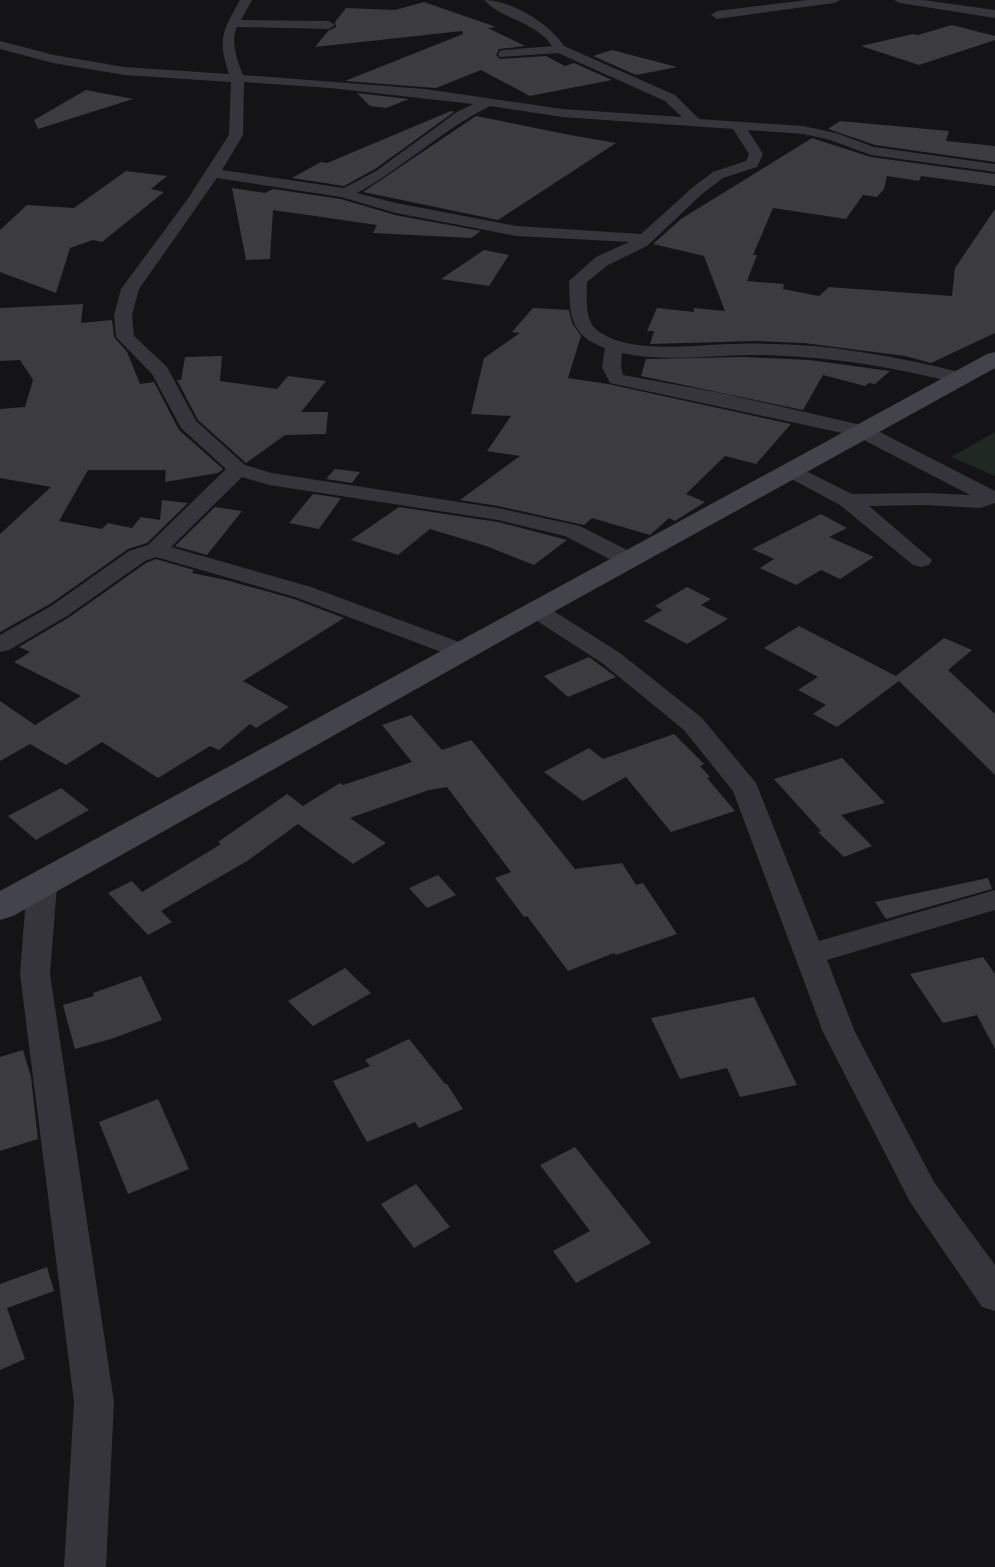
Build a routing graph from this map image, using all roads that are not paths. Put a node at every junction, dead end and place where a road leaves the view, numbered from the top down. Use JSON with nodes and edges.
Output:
{"nodes":[{"id":1,"x":246,"y":0,"type":"edge"},
{"id":2,"x":490,"y":0,"type":"edge"},
{"id":3,"x":834,"y":0,"type":"edge"},
{"id":4,"x":900,"y":0,"type":"edge"},
{"id":5,"x":995,"y":14,"type":"edge"},
{"id":6,"x":717,"y":15,"type":"dead end"},
{"id":7,"x":233,"y":23,"type":"junction"},
{"id":8,"x":329,"y":25,"type":"dead end"},
{"id":9,"x":0,"y":45,"type":"edge"},
{"id":10,"x":560,"y":49,"type":"junction"},
{"id":11,"x":504,"y":54,"type":"dead end"},
{"id":12,"x":237,"y":77,"type":"junction"},
{"id":13,"x":488,"y":102,"type":"junction"},
{"id":14,"x":696,"y":123,"type":"junction"},
{"id":15,"x":738,"y":126,"type":"junction"},
{"id":16,"x":995,"y":168,"type":"edge"},
{"id":17,"x":214,"y":173,"type":"junction"},
{"id":18,"x":346,"y":193,"type":"junction"},
{"id":19,"x":641,"y":243,"type":"junction"},
{"id":20,"x":616,"y":345,"type":"junction"},
{"id":21,"x":995,"y":359,"type":"edge"},
{"id":22,"x":960,"y":378,"type":"junction"},
{"id":23,"x":863,"y":431,"type":"junction"},
{"id":24,"x":238,"y":469,"type":"junction"},
{"id":25,"x":791,"y":471,"type":"junction"},
{"id":26,"x":848,"y":500,"type":"junction"},
{"id":27,"x":156,"y":550,"type":"junction"},
{"id":28,"x":629,"y":560,"type":"junction"},
{"id":29,"x":921,"y":560,"type":"dead end"},
{"id":30,"x":536,"y":609,"type":"junction"},
{"id":31,"x":0,"y":645,"type":"edge"},
{"id":32,"x":461,"y":651,"type":"junction"},
{"id":33,"x":42,"y":885,"type":"junction"},
{"id":34,"x":995,"y":900,"type":"edge"},
{"id":35,"x":0,"y":908,"type":"edge"},
{"id":36,"x":811,"y":954,"type":"junction"},
{"id":37,"x":995,"y":1294,"type":"edge"},
{"id":38,"x":85,"y":1567,"type":"edge"}],
"edges":[{"from":1,"to":7,"type":"street"},
{"from":2,"to":10,"type":"street"},
{"from":3,"to":6,"type":"street"},
{"from":4,"to":5,"type":"street"},
{"from":7,"to":8,"type":"street"},
{"from":7,"to":12,"type":"street"},
{"from":9,"to":12,"type":"street"},
{"from":10,"to":11,"type":"street"},
{"from":10,"to":14,"type":"street"},
{"from":12,"to":13,"type":"street"},
{"from":12,"to":17,"type":"street"},
{"from":13,"to":14,"type":"street"},
{"from":13,"to":18,"type":"street"},
{"from":14,"to":15,"type":"street"},
{"from":15,"to":16,"type":"street"},
{"from":15,"to":19,"type":"street"},
{"from":17,"to":18,"type":"street"},
{"from":17,"to":24,"type":"street"},
{"from":18,"to":19,"type":"street"},
{"from":19,"to":20,"type":"street"},
{"from":20,"to":22,"type":"street"},
{"from":20,"to":23,"type":"street"},
{"from":21,"to":22,"type":"main road"},
{"from":22,"to":23,"type":"main road"},
{"from":23,"to":25,"type":"main road"},
{"from":23,"to":26,"type":"street"},
{"from":24,"to":27,"type":"street"},
{"from":24,"to":28,"type":"street"},
{"from":25,"to":26,"type":"street"},
{"from":25,"to":28,"type":"main road"},
{"from":26,"to":29,"type":"street"},
{"from":27,"to":31,"type":"street"},
{"from":27,"to":32,"type":"street"},
{"from":28,"to":30,"type":"main road"},
{"from":30,"to":32,"type":"main road"},
{"from":30,"to":36,"type":"street"},
{"from":32,"to":33,"type":"main road"},
{"from":33,"to":35,"type":"main road"},
{"from":33,"to":38,"type":"street"},
{"from":34,"to":36,"type":"street"},
{"from":36,"to":37,"type":"street"}]}
